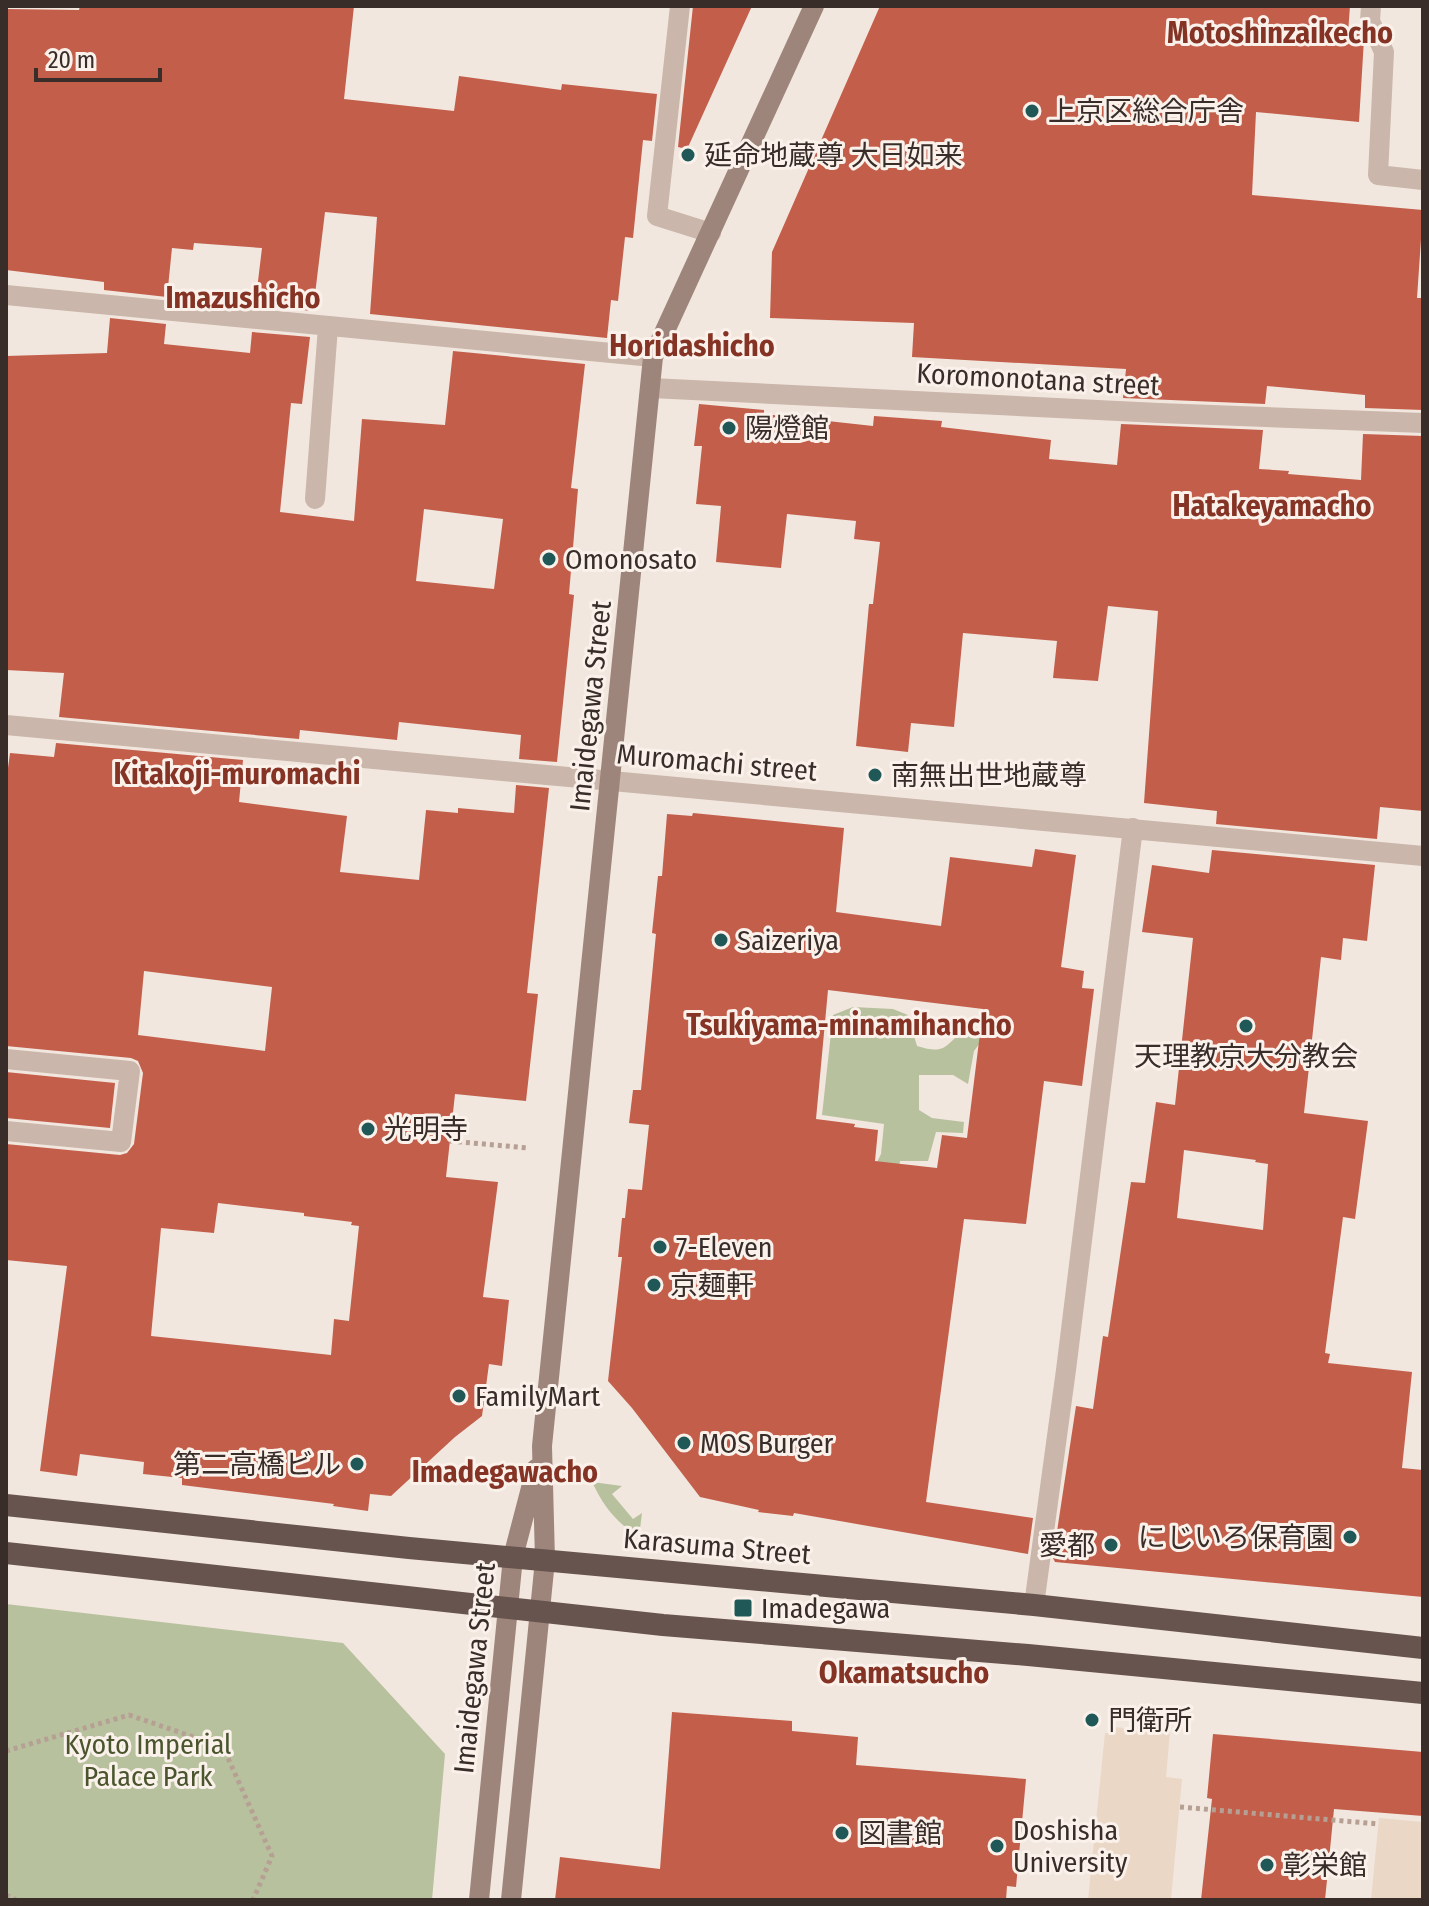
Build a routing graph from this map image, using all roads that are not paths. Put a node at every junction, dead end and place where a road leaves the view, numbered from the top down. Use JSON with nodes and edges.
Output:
{"nodes":[{"id":1,"x":680,"y":6,"type":"edge"},
{"id":2,"x":814,"y":6,"type":"edge"},
{"id":3,"x":1371,"y":6,"type":"edge"},
{"id":4,"x":1423,"y":180,"type":"edge"},
{"id":5,"x":711,"y":233,"type":"junction"},
{"id":6,"x":6,"y":295,"type":"edge"},
{"id":7,"x":328,"y":327,"type":"junction"},
{"id":8,"x":653,"y":357,"type":"junction"},
{"id":9,"x":651,"y":388,"type":"junction"},
{"id":10,"x":1423,"y":423,"type":"edge"},
{"id":11,"x":315,"y":499,"type":"dead end"},
{"id":12,"x":6,"y":725,"type":"edge"},
{"id":13,"x":611,"y":780,"type":"junction"},
{"id":14,"x":1133,"y":828,"type":"junction"},
{"id":15,"x":1423,"y":856,"type":"edge"},
{"id":16,"x":6,"y":1059,"type":"edge"},
{"id":17,"x":6,"y":1131,"type":"edge"},
{"id":18,"x":542,"y":1446,"type":"junction"},
{"id":19,"x":6,"y":1505,"type":"edge"},
{"id":20,"x":6,"y":1553,"type":"edge"},
{"id":21,"x":513,"y":1557,"type":"junction"},
{"id":22,"x":545,"y":1560,"type":"junction"},
{"id":23,"x":1034,"y":1605,"type":"junction"},
{"id":24,"x":508,"y":1607,"type":"junction"},
{"id":25,"x":541,"y":1611,"type":"junction"},
{"id":26,"x":1423,"y":1648,"type":"edge"},
{"id":27,"x":1423,"y":1693,"type":"edge"},
{"id":28,"x":479,"y":1900,"type":"edge"},
{"id":29,"x":511,"y":1900,"type":"edge"}],
"edges":[{"from":1,"to":5,"type":"street"},
{"from":2,"to":5,"type":"main road","name":"Imaidegawa Street"},
{"from":3,"to":4,"type":"street"},
{"from":5,"to":8,"type":"main road","name":"Imaidegawa Street"},
{"from":6,"to":7,"type":"street"},
{"from":7,"to":8,"type":"street"},
{"from":7,"to":11,"type":"street"},
{"from":8,"to":9,"type":"main road","name":"Imaidegawa Street"},
{"from":9,"to":10,"type":"street","name":"Koromonotana street"},
{"from":9,"to":13,"type":"main road","name":"Imaidegawa Street"},
{"from":12,"to":13,"type":"street","name":"Muromachi street"},
{"from":13,"to":14,"type":"street","name":"Muromachi street"},
{"from":13,"to":18,"type":"main road","name":"Imaidegawa Street"},
{"from":14,"to":15,"type":"street","name":"Muromachi street"},
{"from":14,"to":23,"type":"street"},
{"from":16,"to":17,"type":"street"},
{"from":18,"to":21,"type":"main road","name":"Imaidegawa Street"},
{"from":18,"to":22,"type":"main road","name":"Imaidegawa Street"},
{"from":19,"to":21,"type":"highway","name":"Karasuma Street"},
{"from":20,"to":24,"type":"highway"},
{"from":21,"to":22,"type":"highway","name":"Karasuma Street"},
{"from":21,"to":24,"type":"main road","name":"Imaidegawa Street"},
{"from":22,"to":23,"type":"highway","name":"Karasuma Street"},
{"from":22,"to":25,"type":"main road","name":"Imaidegawa Street"},
{"from":23,"to":26,"type":"highway","name":"Karasuma Street"},
{"from":24,"to":25,"type":"highway"},
{"from":24,"to":28,"type":"main road","name":"Imaidegawa Street"},
{"from":25,"to":27,"type":"highway"},
{"from":25,"to":29,"type":"main road","name":"Imaidegawa Street"}]}
